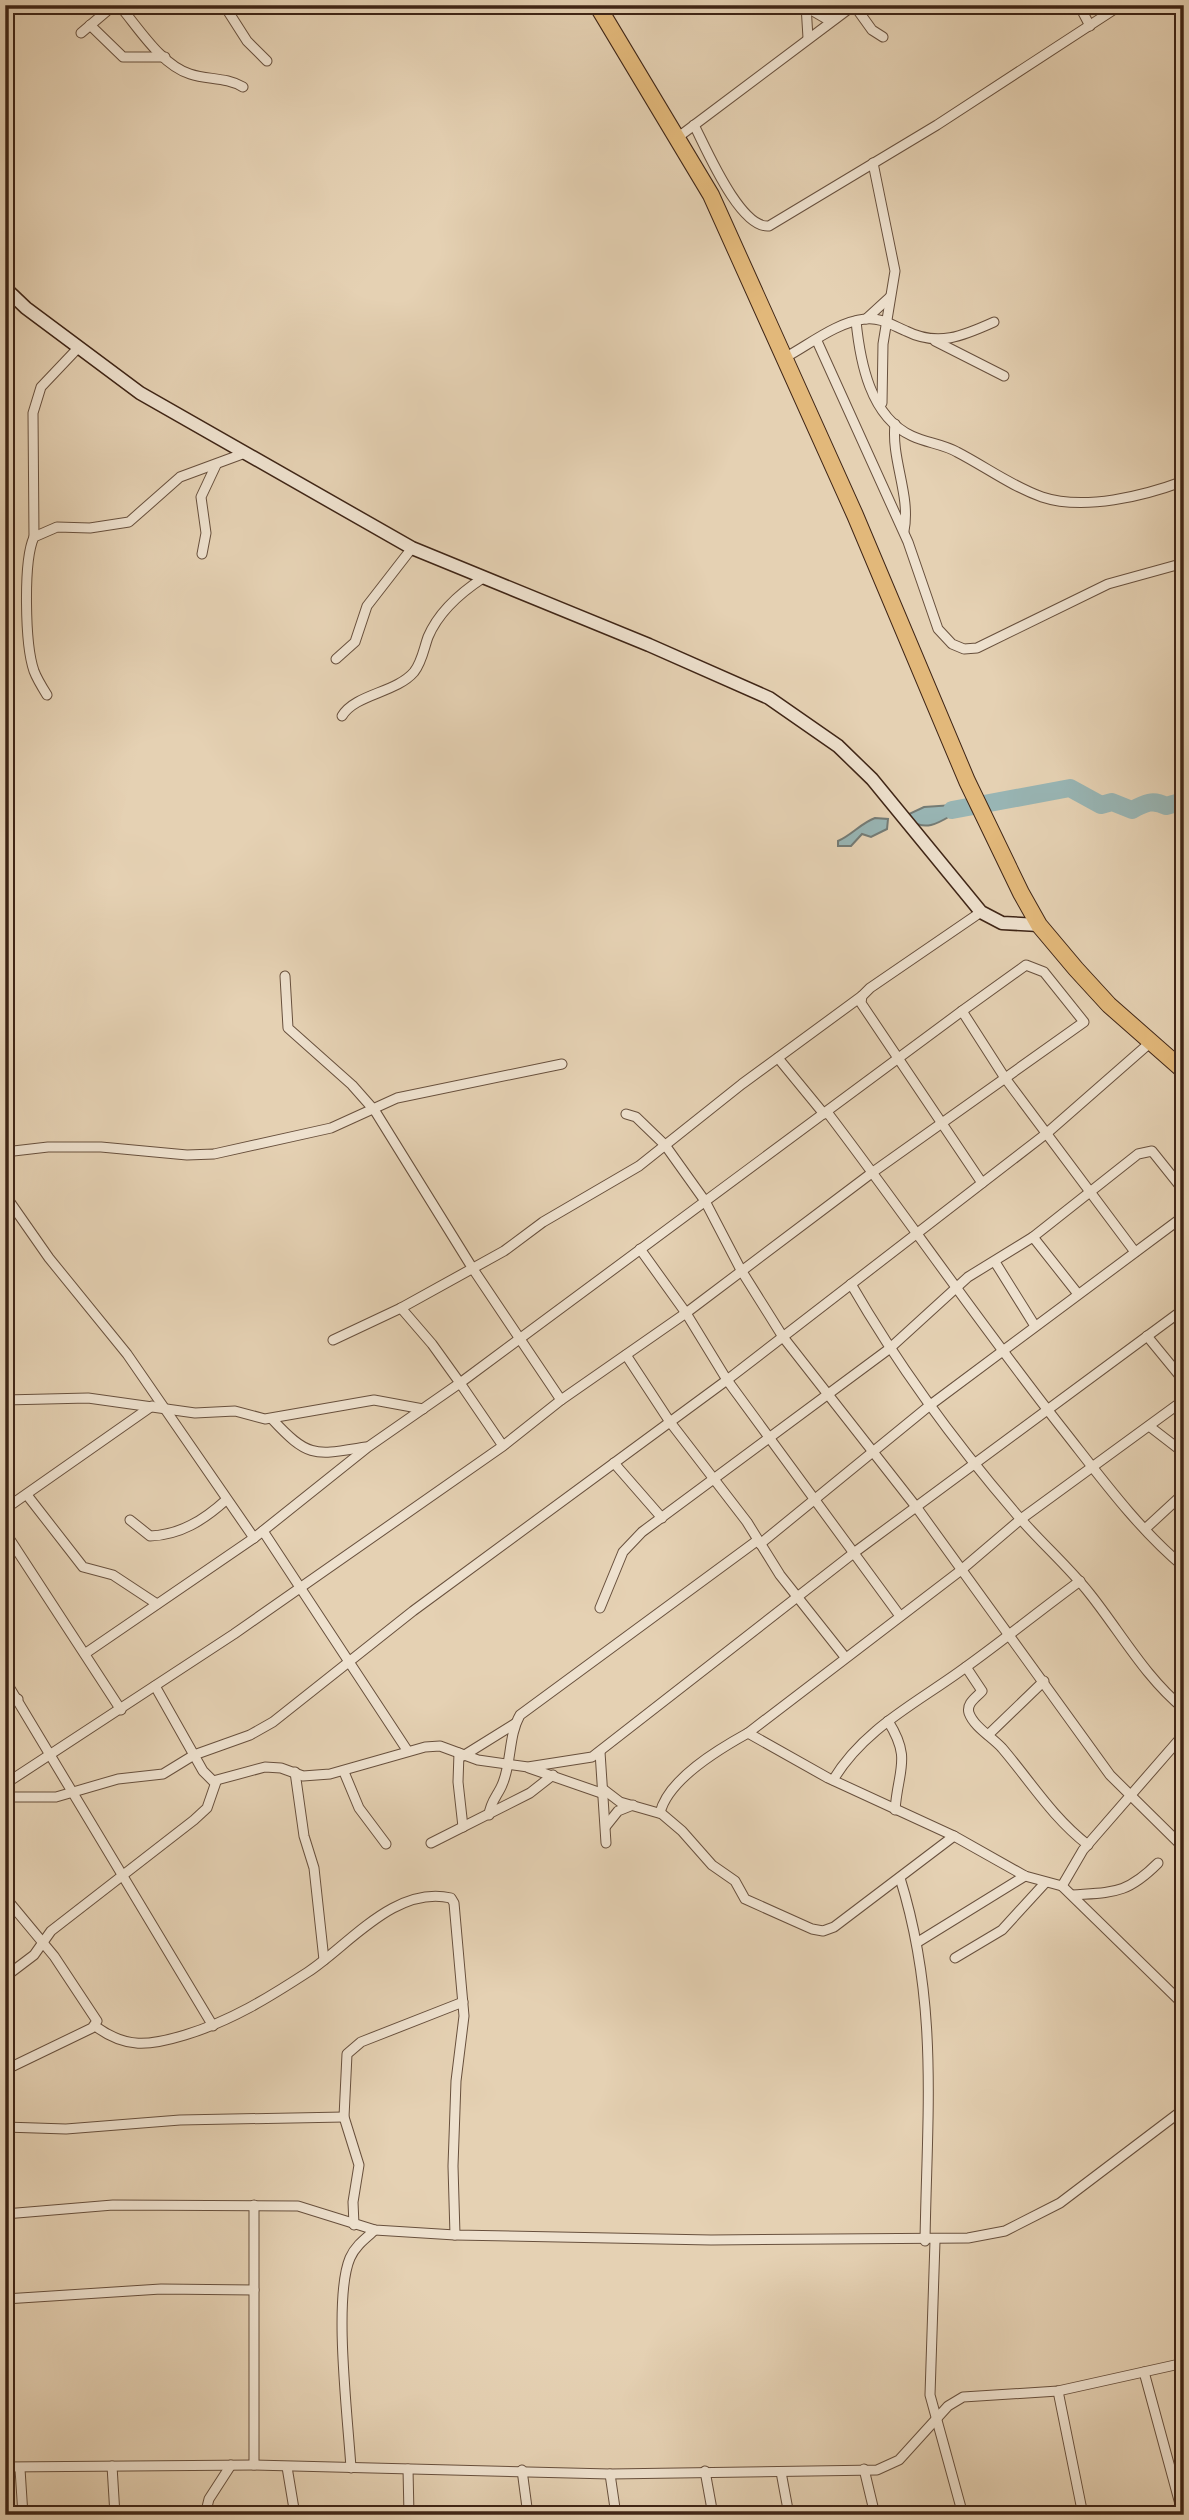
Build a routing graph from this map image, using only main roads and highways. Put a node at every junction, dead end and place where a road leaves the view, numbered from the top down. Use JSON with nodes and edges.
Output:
{"nodes":[{"id":1,"x":597,"y":5,"type":"edge"},
{"id":2,"x":5,"y":288,"type":"edge"},
{"id":3,"x":1039,"y":925,"type":"junction"},
{"id":4,"x":1184,"y":1071,"type":"edge"}],
"edges":[{"from":1,"to":3,"type":"highway"},
{"from":2,"to":3,"type":"main road"},
{"from":3,"to":4,"type":"highway"}]}
